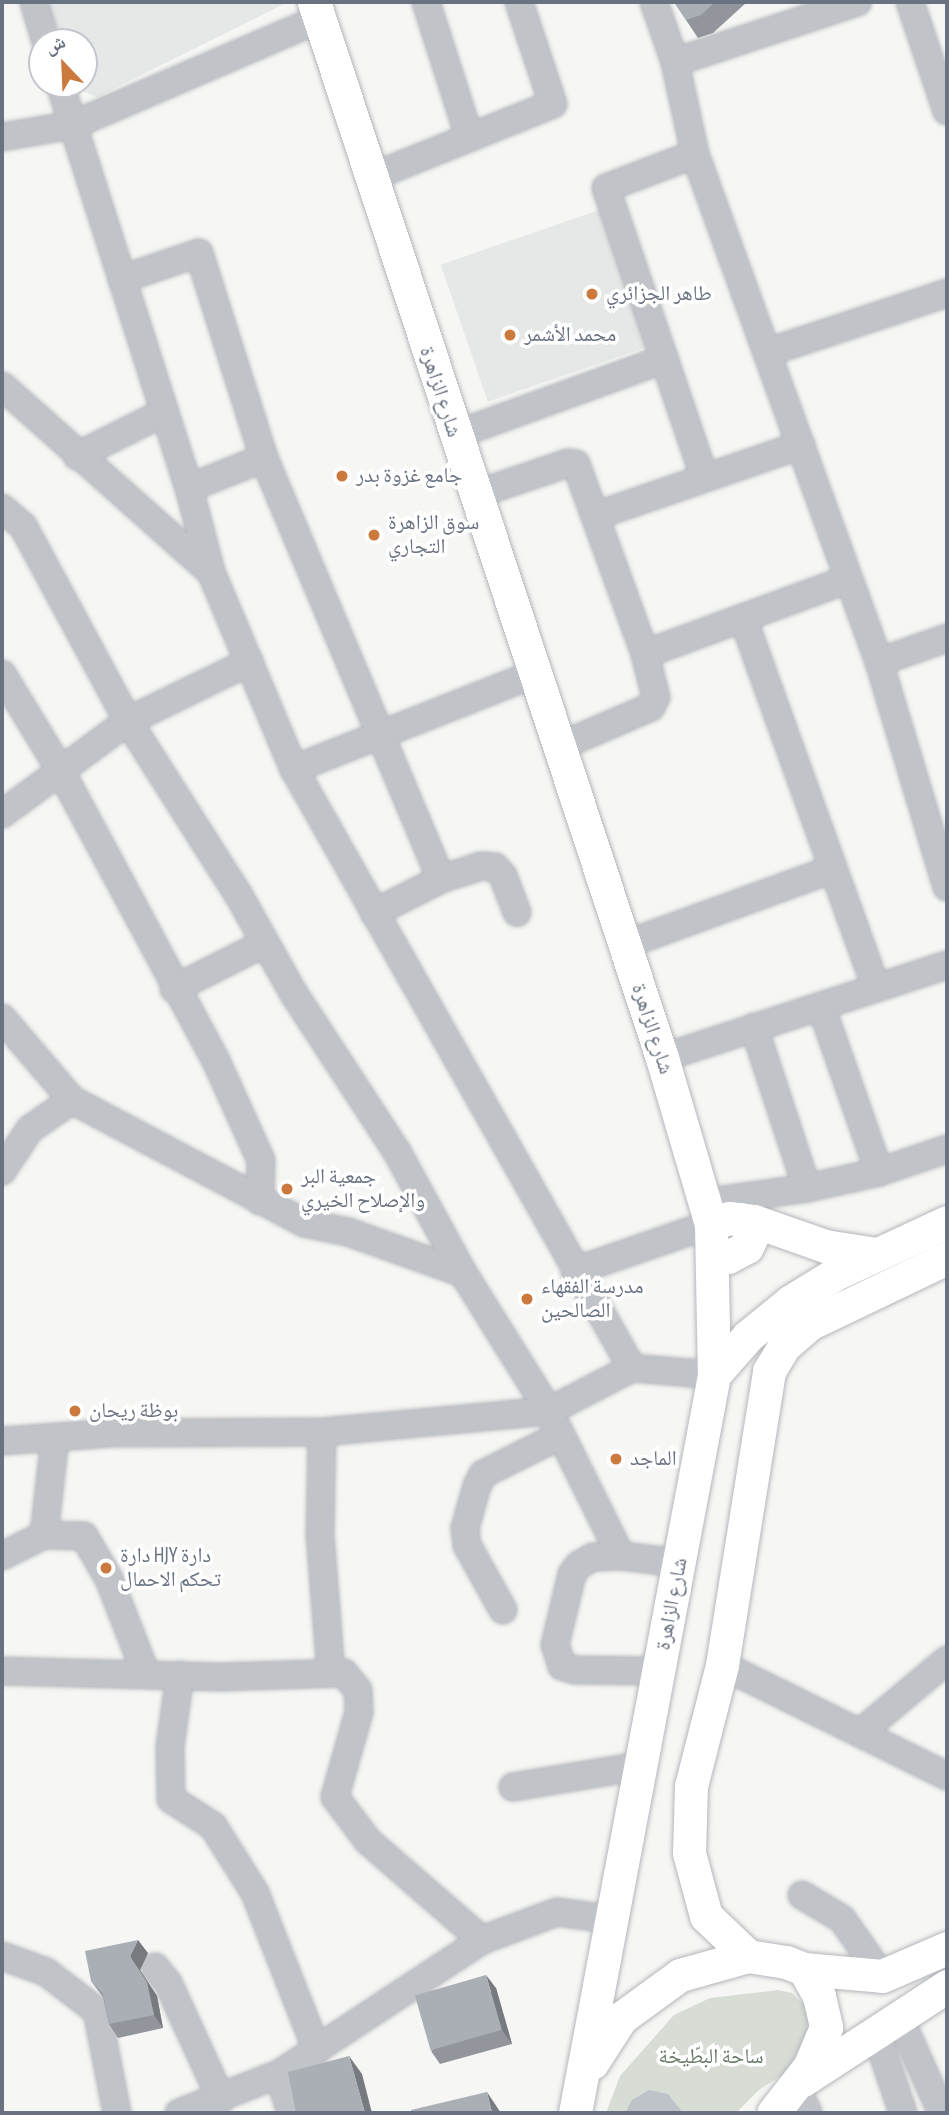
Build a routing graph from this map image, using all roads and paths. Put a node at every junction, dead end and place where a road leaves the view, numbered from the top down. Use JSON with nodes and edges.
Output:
{"nodes":[{"id":1,"x":34,"y":2,"type":"edge"},
{"id":2,"x":426,"y":2,"type":"edge"},
{"id":3,"x":519,"y":2,"type":"edge"},
{"id":4,"x":653,"y":2,"type":"edge"},
{"id":5,"x":857,"y":2,"type":"edge"},
{"id":6,"x":909,"y":2,"type":"edge"},
{"id":7,"x":316,"y":10,"type":"edge"},
{"id":8,"x":42,"y":28,"type":"edge"},
{"id":9,"x":675,"y":62,"type":"junction"},
{"id":10,"x":64,"y":98,"type":"edge"},
{"id":11,"x":947,"y":111,"type":"edge"},
{"id":12,"x":73,"y":125,"type":"junction"},
{"id":13,"x":469,"y":136,"type":"junction"},
{"id":14,"x":2,"y":137,"type":"edge"},
{"id":15,"x":695,"y":154,"type":"junction"},
{"id":16,"x":369,"y":178,"type":"junction"},
{"id":17,"x":122,"y":279,"type":"junction"},
{"id":18,"x":947,"y":293,"type":"edge"},
{"id":19,"x":768,"y":352,"type":"junction"},
{"id":20,"x":665,"y":359,"type":"junction"},
{"id":21,"x":2,"y":386,"type":"edge"},
{"id":22,"x":165,"y":412,"type":"junction"},
{"id":23,"x":454,"y":435,"type":"junction"},
{"id":24,"x":801,"y":444,"type":"junction"},
{"id":25,"x":77,"y":456,"type":"junction"},
{"id":26,"x":264,"y":458,"type":"junction"},
{"id":27,"x":705,"y":478,"type":"junction"},
{"id":28,"x":189,"y":488,"type":"junction"},
{"id":29,"x":474,"y":495,"type":"junction"},
{"id":30,"x":2,"y":508,"type":"edge"},
{"id":31,"x":595,"y":516,"type":"junction"},
{"id":32,"x":211,"y":572,"type":"junction"},
{"id":33,"x":849,"y":579,"type":"junction"},
{"id":34,"x":743,"y":618,"type":"junction"},
{"id":35,"x":947,"y":638,"type":"edge"},
{"id":36,"x":645,"y":654,"type":"junction"},
{"id":37,"x":249,"y":662,"type":"junction"},
{"id":38,"x":879,"y":662,"type":"junction"},
{"id":39,"x":2,"y":674,"type":"edge"},
{"id":40,"x":534,"y":674,"type":"junction"},
{"id":41,"x":128,"y":721,"type":"junction"},
{"id":42,"x":381,"y":735,"type":"junction"},
{"id":43,"x":558,"y":747,"type":"junction"},
{"id":44,"x":59,"y":768,"type":"junction"},
{"id":45,"x":294,"y":769,"type":"junction"},
{"id":46,"x":2,"y":814,"type":"edge"},
{"id":47,"x":833,"y":869,"type":"junction"},
{"id":48,"x":442,"y":879,"type":"junction"},
{"id":49,"x":947,"y":887,"type":"edge"},
{"id":50,"x":374,"y":912,"type":"junction"},
{"id":51,"x":517,"y":912,"type":"dead end"},
{"id":52,"x":265,"y":943,"type":"junction"},
{"id":53,"x":624,"y":945,"type":"junction"},
{"id":54,"x":947,"y":965,"type":"edge"},
{"id":55,"x":876,"y":988,"type":"junction"},
{"id":56,"x":174,"y":989,"type":"junction"},
{"id":57,"x":821,"y":1006,"type":"junction"},
{"id":58,"x":2,"y":1018,"type":"edge"},
{"id":59,"x":754,"y":1027,"type":"junction"},
{"id":60,"x":662,"y":1058,"type":"junction"},
{"id":61,"x":72,"y":1100,"type":"junction"},
{"id":62,"x":947,"y":1149,"type":"edge"},
{"id":63,"x":2,"y":1171,"type":"edge"},
{"id":64,"x":879,"y":1172,"type":"junction"},
{"id":65,"x":807,"y":1188,"type":"junction"},
{"id":66,"x":260,"y":1201,"type":"junction"},
{"id":67,"x":947,"y":1222,"type":"edge"},
{"id":68,"x":718,"y":1225,"type":"junction"},
{"id":69,"x":876,"y":1254,"type":"junction"},
{"id":70,"x":947,"y":1258,"type":"edge"},
{"id":71,"x":575,"y":1271,"type":"junction"},
{"id":72,"x":463,"y":1273,"type":"junction"},
{"id":73,"x":632,"y":1368,"type":"junction"},
{"id":74,"x":714,"y":1375,"type":"junction"},
{"id":75,"x":549,"y":1411,"type":"junction"},
{"id":76,"x":322,"y":1432,"type":"junction"},
{"id":77,"x":561,"y":1435,"type":"junction"},
{"id":78,"x":55,"y":1437,"type":"junction"},
{"id":79,"x":2,"y":1441,"type":"edge"},
{"id":80,"x":44,"y":1535,"type":"junction"},
{"id":81,"x":2,"y":1556,"type":"edge"},
{"id":82,"x":621,"y":1556,"type":"junction"},
{"id":83,"x":680,"y":1563,"type":"junction"},
{"id":84,"x":503,"y":1610,"type":"dead end"},
{"id":85,"x":947,"y":1660,"type":"edge"},
{"id":86,"x":722,"y":1665,"type":"junction"},
{"id":87,"x":2,"y":1671,"type":"edge"},
{"id":88,"x":659,"y":1671,"type":"junction"},
{"id":89,"x":331,"y":1673,"type":"junction"},
{"id":90,"x":146,"y":1674,"type":"junction"},
{"id":91,"x":180,"y":1675,"type":"junction"},
{"id":92,"x":860,"y":1733,"type":"junction"},
{"id":93,"x":640,"y":1766,"type":"junction"},
{"id":94,"x":947,"y":1776,"type":"edge"},
{"id":95,"x":513,"y":1787,"type":"dead end"},
{"id":96,"x":802,"y":1895,"type":"dead end"},
{"id":97,"x":609,"y":1919,"type":"junction"},
{"id":98,"x":482,"y":1940,"type":"junction"},
{"id":99,"x":947,"y":1948,"type":"edge"},
{"id":100,"x":2,"y":1956,"type":"edge"},
{"id":101,"x":748,"y":1956,"type":"junction"},
{"id":102,"x":155,"y":1967,"type":"dead end"},
{"id":103,"x":804,"y":1969,"type":"junction"},
{"id":104,"x":882,"y":1976,"type":"junction"},
{"id":105,"x":947,"y":1986,"type":"edge"},
{"id":106,"x":888,"y":2028,"type":"junction"},
{"id":107,"x":317,"y":2050,"type":"junction"},
{"id":108,"x":279,"y":2074,"type":"junction"},
{"id":109,"x":221,"y":2099,"type":"junction"},
{"id":110,"x":802,"y":2099,"type":"edge"},
{"id":111,"x":579,"y":2105,"type":"edge"},
{"id":112,"x":117,"y":2113,"type":"edge"},
{"id":113,"x":179,"y":2113,"type":"edge"},
{"id":114,"x":291,"y":2113,"type":"edge"},
{"id":115,"x":773,"y":2113,"type":"edge"},
{"id":116,"x":903,"y":2113,"type":"edge"},
{"id":117,"x":942,"y":2113,"type":"edge"}],
"edges":[{"from":1,"to":8,"type":"street"},
{"from":2,"to":13,"type":"street"},
{"from":3,"to":13,"type":"street"},
{"from":4,"to":9,"type":"street"},
{"from":5,"to":9,"type":"street"},
{"from":6,"to":11,"type":"street"},
{"from":7,"to":12,"type":"street"},
{"from":7,"to":16,"type":"main road","name":"شارع الزاهرة"},
{"from":9,"to":15,"type":"street"},
{"from":10,"to":12,"type":"street"},
{"from":12,"to":14,"type":"street"},
{"from":12,"to":17,"type":"street"},
{"from":13,"to":16,"type":"street"},
{"from":15,"to":19,"type":"street"},
{"from":15,"to":20,"type":"street"},
{"from":16,"to":23,"type":"main road","name":"شارع الزاهرة"},
{"from":17,"to":22,"type":"street"},
{"from":17,"to":26,"type":"street"},
{"from":18,"to":19,"type":"street"},
{"from":19,"to":24,"type":"street"},
{"from":20,"to":23,"type":"street"},
{"from":20,"to":27,"type":"street"},
{"from":21,"to":25,"type":"street"},
{"from":22,"to":25,"type":"street"},
{"from":22,"to":28,"type":"street"},
{"from":23,"to":29,"type":"main road","name":"شارع الزاهرة"},
{"from":24,"to":27,"type":"street"},
{"from":24,"to":33,"type":"street"},
{"from":25,"to":32,"type":"street"},
{"from":26,"to":28,"type":"street"},
{"from":26,"to":42,"type":"street"},
{"from":27,"to":31,"type":"street"},
{"from":28,"to":32,"type":"street"},
{"from":29,"to":31,"type":"street"},
{"from":29,"to":40,"type":"main road","name":"شارع الزاهرة"},
{"from":30,"to":41,"type":"street"},
{"from":31,"to":36,"type":"street"},
{"from":32,"to":37,"type":"street"},
{"from":33,"to":34,"type":"street"},
{"from":33,"to":38,"type":"street"},
{"from":34,"to":36,"type":"street"},
{"from":34,"to":47,"type":"street"},
{"from":35,"to":38,"type":"street"},
{"from":36,"to":43,"type":"street"},
{"from":37,"to":41,"type":"street"},
{"from":37,"to":45,"type":"street"},
{"from":38,"to":49,"type":"street"},
{"from":39,"to":44,"type":"street"},
{"from":40,"to":42,"type":"street"},
{"from":40,"to":43,"type":"main road","name":"شارع الزاهرة"},
{"from":41,"to":44,"type":"street"},
{"from":41,"to":52,"type":"street"},
{"from":42,"to":45,"type":"street"},
{"from":42,"to":48,"type":"street"},
{"from":43,"to":53,"type":"main road","name":"شارع الزاهرة"},
{"from":44,"to":46,"type":"street"},
{"from":44,"to":56,"type":"street"},
{"from":45,"to":50,"type":"street"},
{"from":47,"to":53,"type":"street"},
{"from":47,"to":55,"type":"street"},
{"from":48,"to":50,"type":"street"},
{"from":48,"to":51,"type":"street"},
{"from":50,"to":71,"type":"street"},
{"from":52,"to":56,"type":"street"},
{"from":52,"to":72,"type":"street"},
{"from":53,"to":60,"type":"main road","name":"شارع الزاهرة"},
{"from":54,"to":55,"type":"street"},
{"from":55,"to":57,"type":"street"},
{"from":56,"to":66,"type":"street"},
{"from":57,"to":59,"type":"street"},
{"from":57,"to":64,"type":"street"},
{"from":58,"to":61,"type":"street"},
{"from":59,"to":60,"type":"street"},
{"from":59,"to":65,"type":"street"},
{"from":60,"to":68,"type":"main road","name":"شارع الزاهرة"},
{"from":61,"to":63,"type":"street"},
{"from":61,"to":66,"type":"street"},
{"from":62,"to":64,"type":"street"},
{"from":64,"to":65,"type":"street"},
{"from":65,"to":68,"type":"street"},
{"from":66,"to":72,"type":"street"},
{"from":67,"to":69,"type":"main road"},
{"from":68,"to":69,"type":"main road"},
{"from":68,"to":71,"type":"street"},
{"from":68,"to":74,"type":"main road","name":"شارع الزاهرة"},
{"from":69,"to":74,"type":"main road"},
{"from":70,"to":86,"type":"main road"},
{"from":71,"to":73,"type":"street"},
{"from":72,"to":75,"type":"street"},
{"from":73,"to":74,"type":"street"},
{"from":73,"to":75,"type":"street"},
{"from":74,"to":83,"type":"main road","name":"شارع الزاهرة"},
{"from":75,"to":76,"type":"street"},
{"from":75,"to":77,"type":"street"},
{"from":76,"to":78,"type":"street"},
{"from":76,"to":89,"type":"street"},
{"from":77,"to":82,"type":"street"},
{"from":77,"to":84,"type":"street"},
{"from":78,"to":79,"type":"street"},
{"from":78,"to":80,"type":"street"},
{"from":80,"to":81,"type":"street"},
{"from":80,"to":90,"type":"street"},
{"from":82,"to":83,"type":"street"},
{"from":82,"to":88,"type":"street"},
{"from":83,"to":88,"type":"main road","name":"شارع الزاهرة"},
{"from":85,"to":92,"type":"street"},
{"from":86,"to":92,"type":"street"},
{"from":86,"to":101,"type":"main road"},
{"from":87,"to":90,"type":"street"},
{"from":88,"to":93,"type":"main road","name":"شارع الزاهرة"},
{"from":89,"to":91,"type":"street"},
{"from":89,"to":98,"type":"street"},
{"from":90,"to":91,"type":"street"},
{"from":91,"to":107,"type":"street"},
{"from":92,"to":94,"type":"street"},
{"from":93,"to":95,"type":"street"},
{"from":93,"to":97,"type":"main road","name":"شارع الزاهرة"},
{"from":96,"to":104,"type":"street"},
{"from":97,"to":98,"type":"street"},
{"from":97,"to":111,"type":"main road","name":"شارع الزاهرة"},
{"from":98,"to":107,"type":"street"},
{"from":99,"to":104,"type":"main road"},
{"from":100,"to":112,"type":"street"},
{"from":101,"to":103,"type":"main road"},
{"from":101,"to":111,"type":"main road"},
{"from":102,"to":109,"type":"street"},
{"from":103,"to":104,"type":"main road"},
{"from":103,"to":110,"type":"main road"},
{"from":105,"to":106,"type":"main road"},
{"from":106,"to":110,"type":"main road"},
{"from":106,"to":116,"type":"street"},
{"from":106,"to":117,"type":"street"},
{"from":107,"to":108,"type":"street"},
{"from":108,"to":109,"type":"street"},
{"from":108,"to":114,"type":"street"},
{"from":109,"to":113,"type":"street"},
{"from":110,"to":115,"type":"main road"}]}
